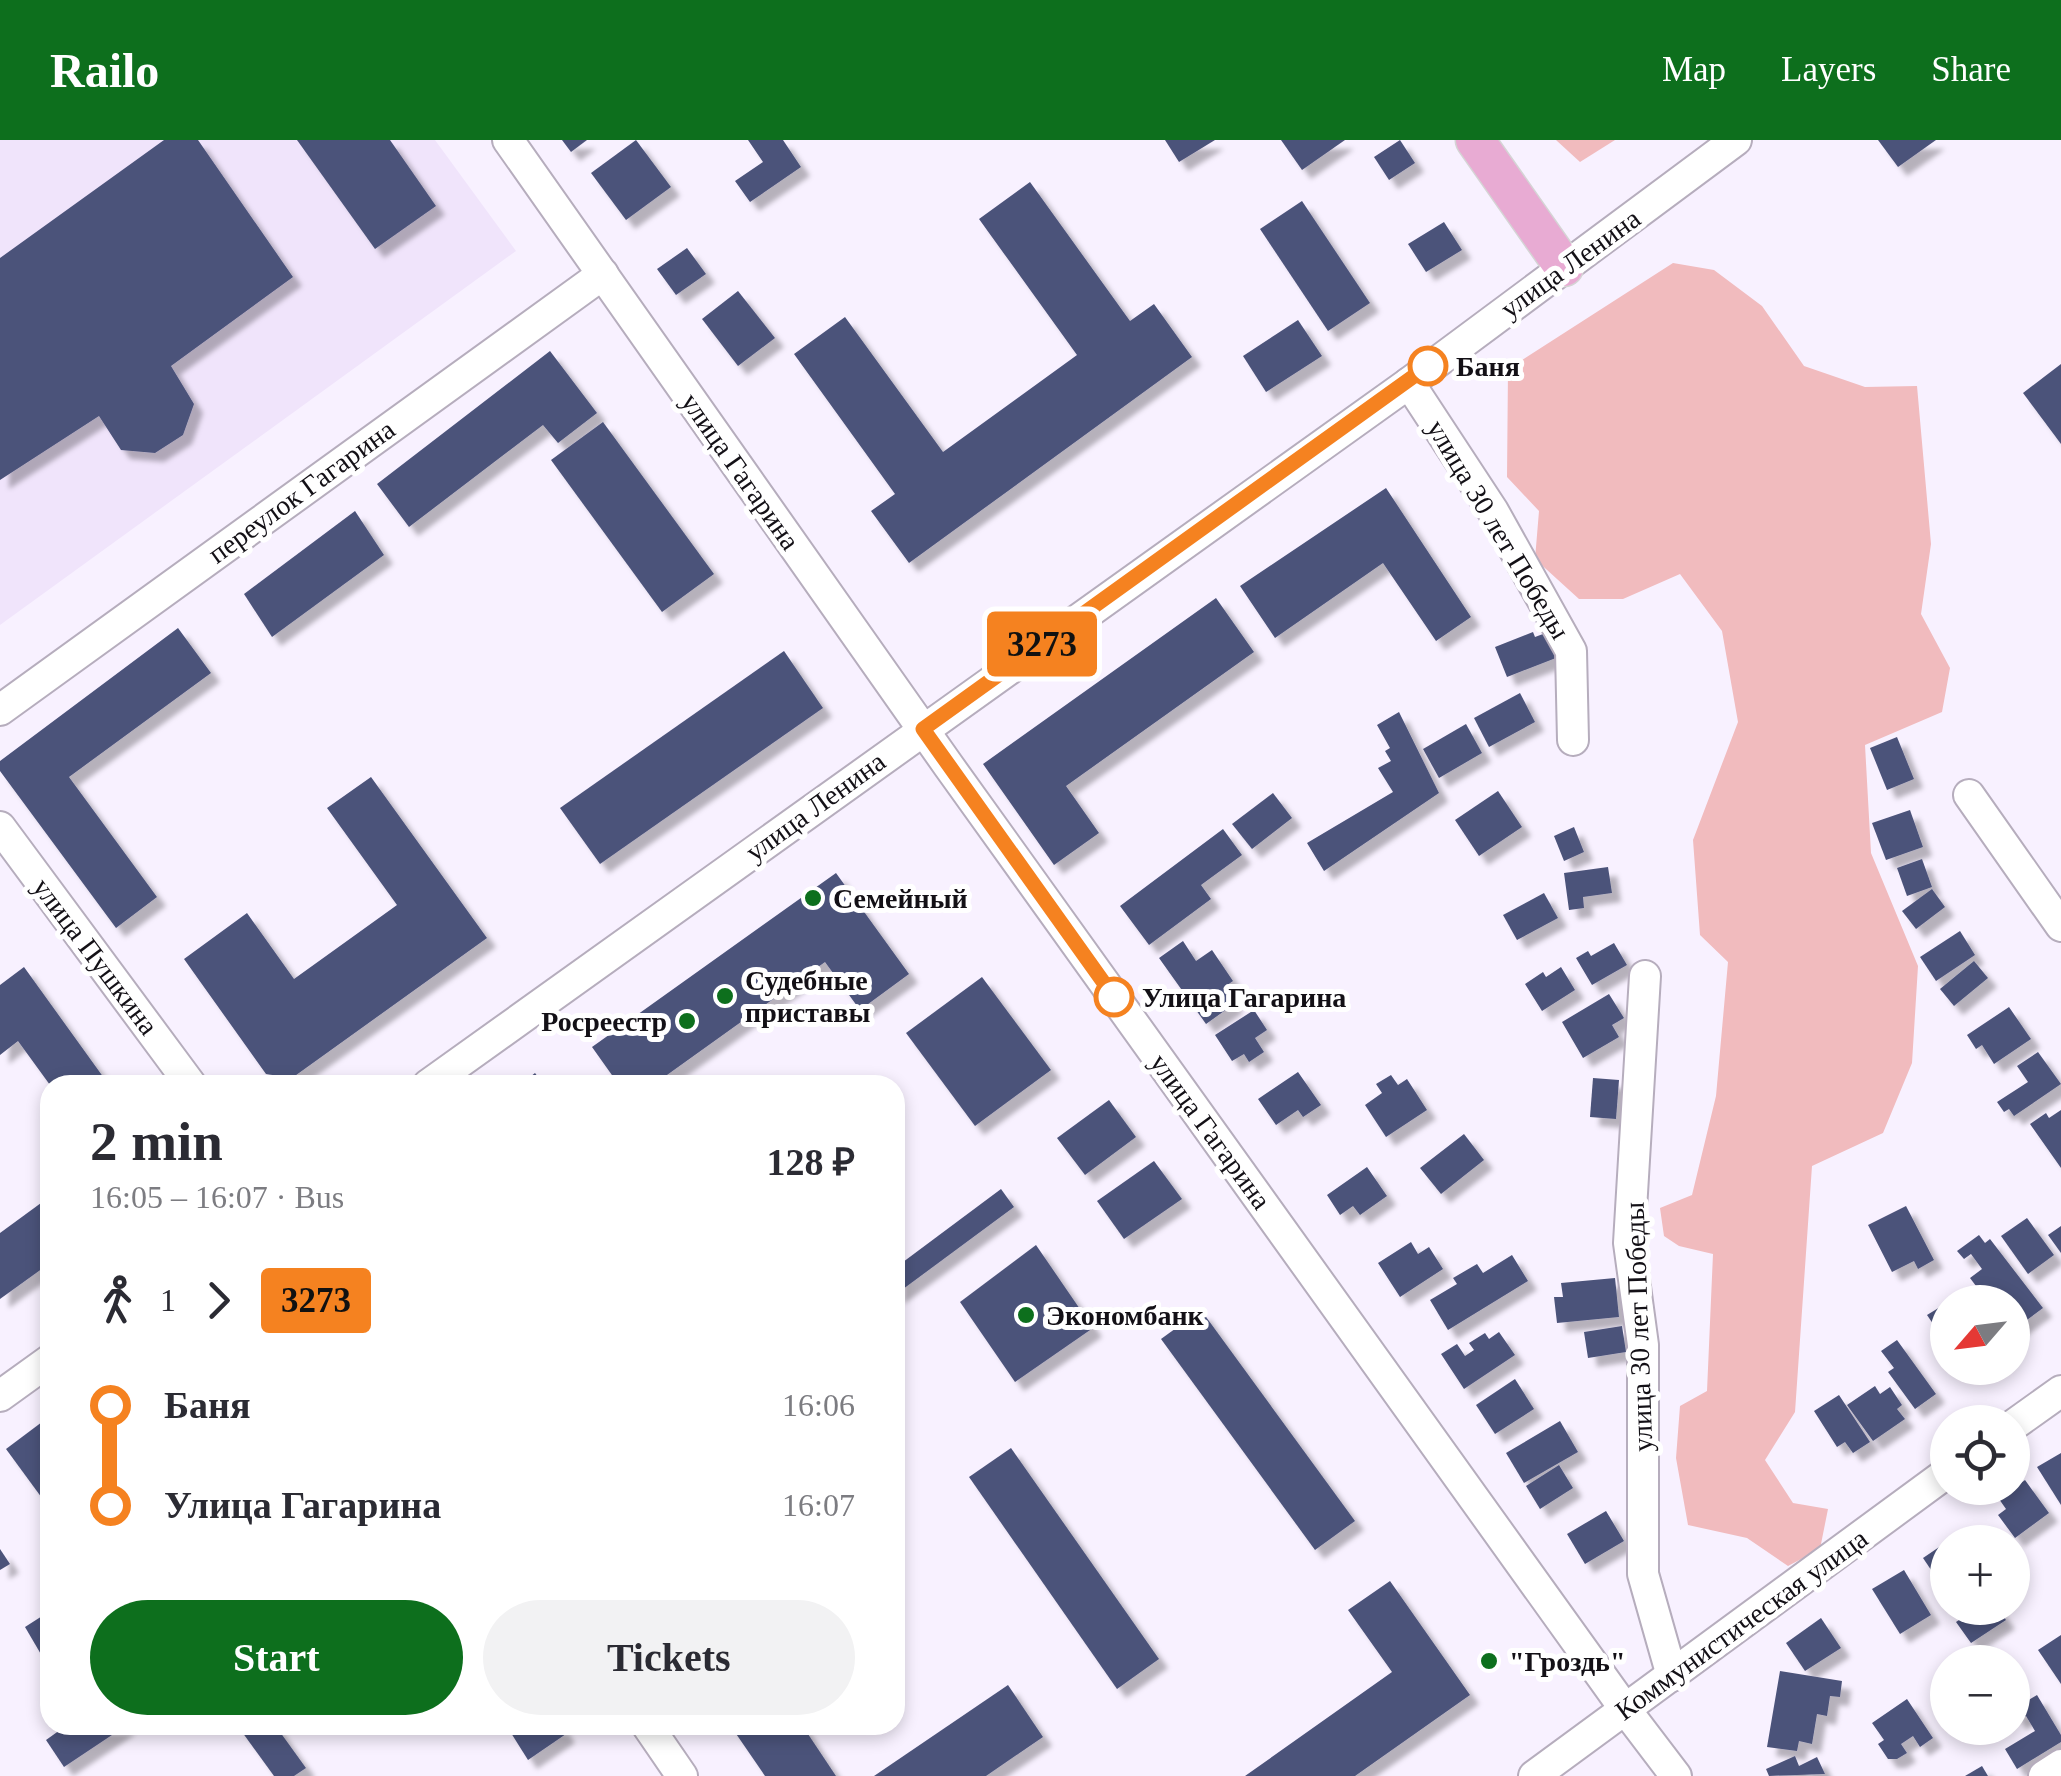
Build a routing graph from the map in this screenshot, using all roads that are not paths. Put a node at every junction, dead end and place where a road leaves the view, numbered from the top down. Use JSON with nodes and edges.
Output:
{"nodes":[{"id":1,"x":508,"y":140,"type":"edge"},
{"id":2,"x":1475,"y":140,"type":"edge"},
{"id":3,"x":1736,"y":140,"type":"edge"},
{"id":4,"x":1564,"y":267,"type":"junction"},
{"id":5,"x":602,"y":274,"type":"junction"},
{"id":6,"x":1410,"y":383,"type":"junction"},
{"id":7,"x":0,"y":710,"type":"edge"},
{"id":8,"x":923,"y":729,"type":"junction"},
{"id":9,"x":1574,"y":740,"type":"dead end"},
{"id":10,"x":1969,"y":796,"type":"dead end"},
{"id":11,"x":0,"y":827,"type":"edge"},
{"id":12,"x":2061,"y":926,"type":"edge"},
{"id":13,"x":1645,"y":976,"type":"dead end"},
{"id":14,"x":184,"y":1075,"type":"edge"},
{"id":15,"x":442,"y":1075,"type":"edge"},
{"id":16,"x":40,"y":1367,"type":"edge"},
{"id":17,"x":2061,"y":1391,"type":"edge"},
{"id":18,"x":0,"y":1396,"type":"edge"},
{"id":19,"x":2030,"y":1413,"type":"edge"},
{"id":20,"x":1930,"y":1485,"type":"edge"},
{"id":21,"x":1672,"y":1676,"type":"junction"},
{"id":22,"x":1624,"y":1709,"type":"junction"},
{"id":23,"x":653,"y":1735,"type":"edge"},
{"id":24,"x":2061,"y":1765,"type":"edge"},
{"id":25,"x":682,"y":1776,"type":"edge"},
{"id":26,"x":1534,"y":1776,"type":"edge"},
{"id":27,"x":1676,"y":1776,"type":"edge"},
{"id":28,"x":2044,"y":1776,"type":"edge"}],
"edges":[{"from":1,"to":5,"type":"street","name":"улица Гагарина"},
{"from":2,"to":4,"type":"main road"},
{"from":3,"to":4,"type":"street","name":"улица Ленина"},
{"from":4,"to":6,"type":"street","name":"улица Ленина"},
{"from":5,"to":7,"type":"street","name":"переулок Гагарина"},
{"from":5,"to":8,"type":"street","name":"улица Гагарина"},
{"from":6,"to":8,"type":"street","name":"улица Ленина"},
{"from":6,"to":9,"type":"street","name":"улица 30 лет Победы"},
{"from":8,"to":15,"type":"street","name":"улица Ленина"},
{"from":8,"to":22,"type":"street","name":"улица Гагарина"},
{"from":10,"to":12,"type":"street"},
{"from":11,"to":14,"type":"street","name":"улица Пушкина"},
{"from":13,"to":21,"type":"street","name":"улица 30 лет Победы"},
{"from":16,"to":18,"type":"street"},
{"from":17,"to":19,"type":"street"},
{"from":20,"to":21,"type":"street","name":"Коммунистическая улица"},
{"from":21,"to":22,"type":"street","name":"Коммунистическая улица"},
{"from":22,"to":26,"type":"street","name":"Коммунистическая улица"},
{"from":22,"to":27,"type":"street","name":"улица Гагарина"},
{"from":23,"to":25,"type":"street"},
{"from":24,"to":28,"type":"street"}]}
